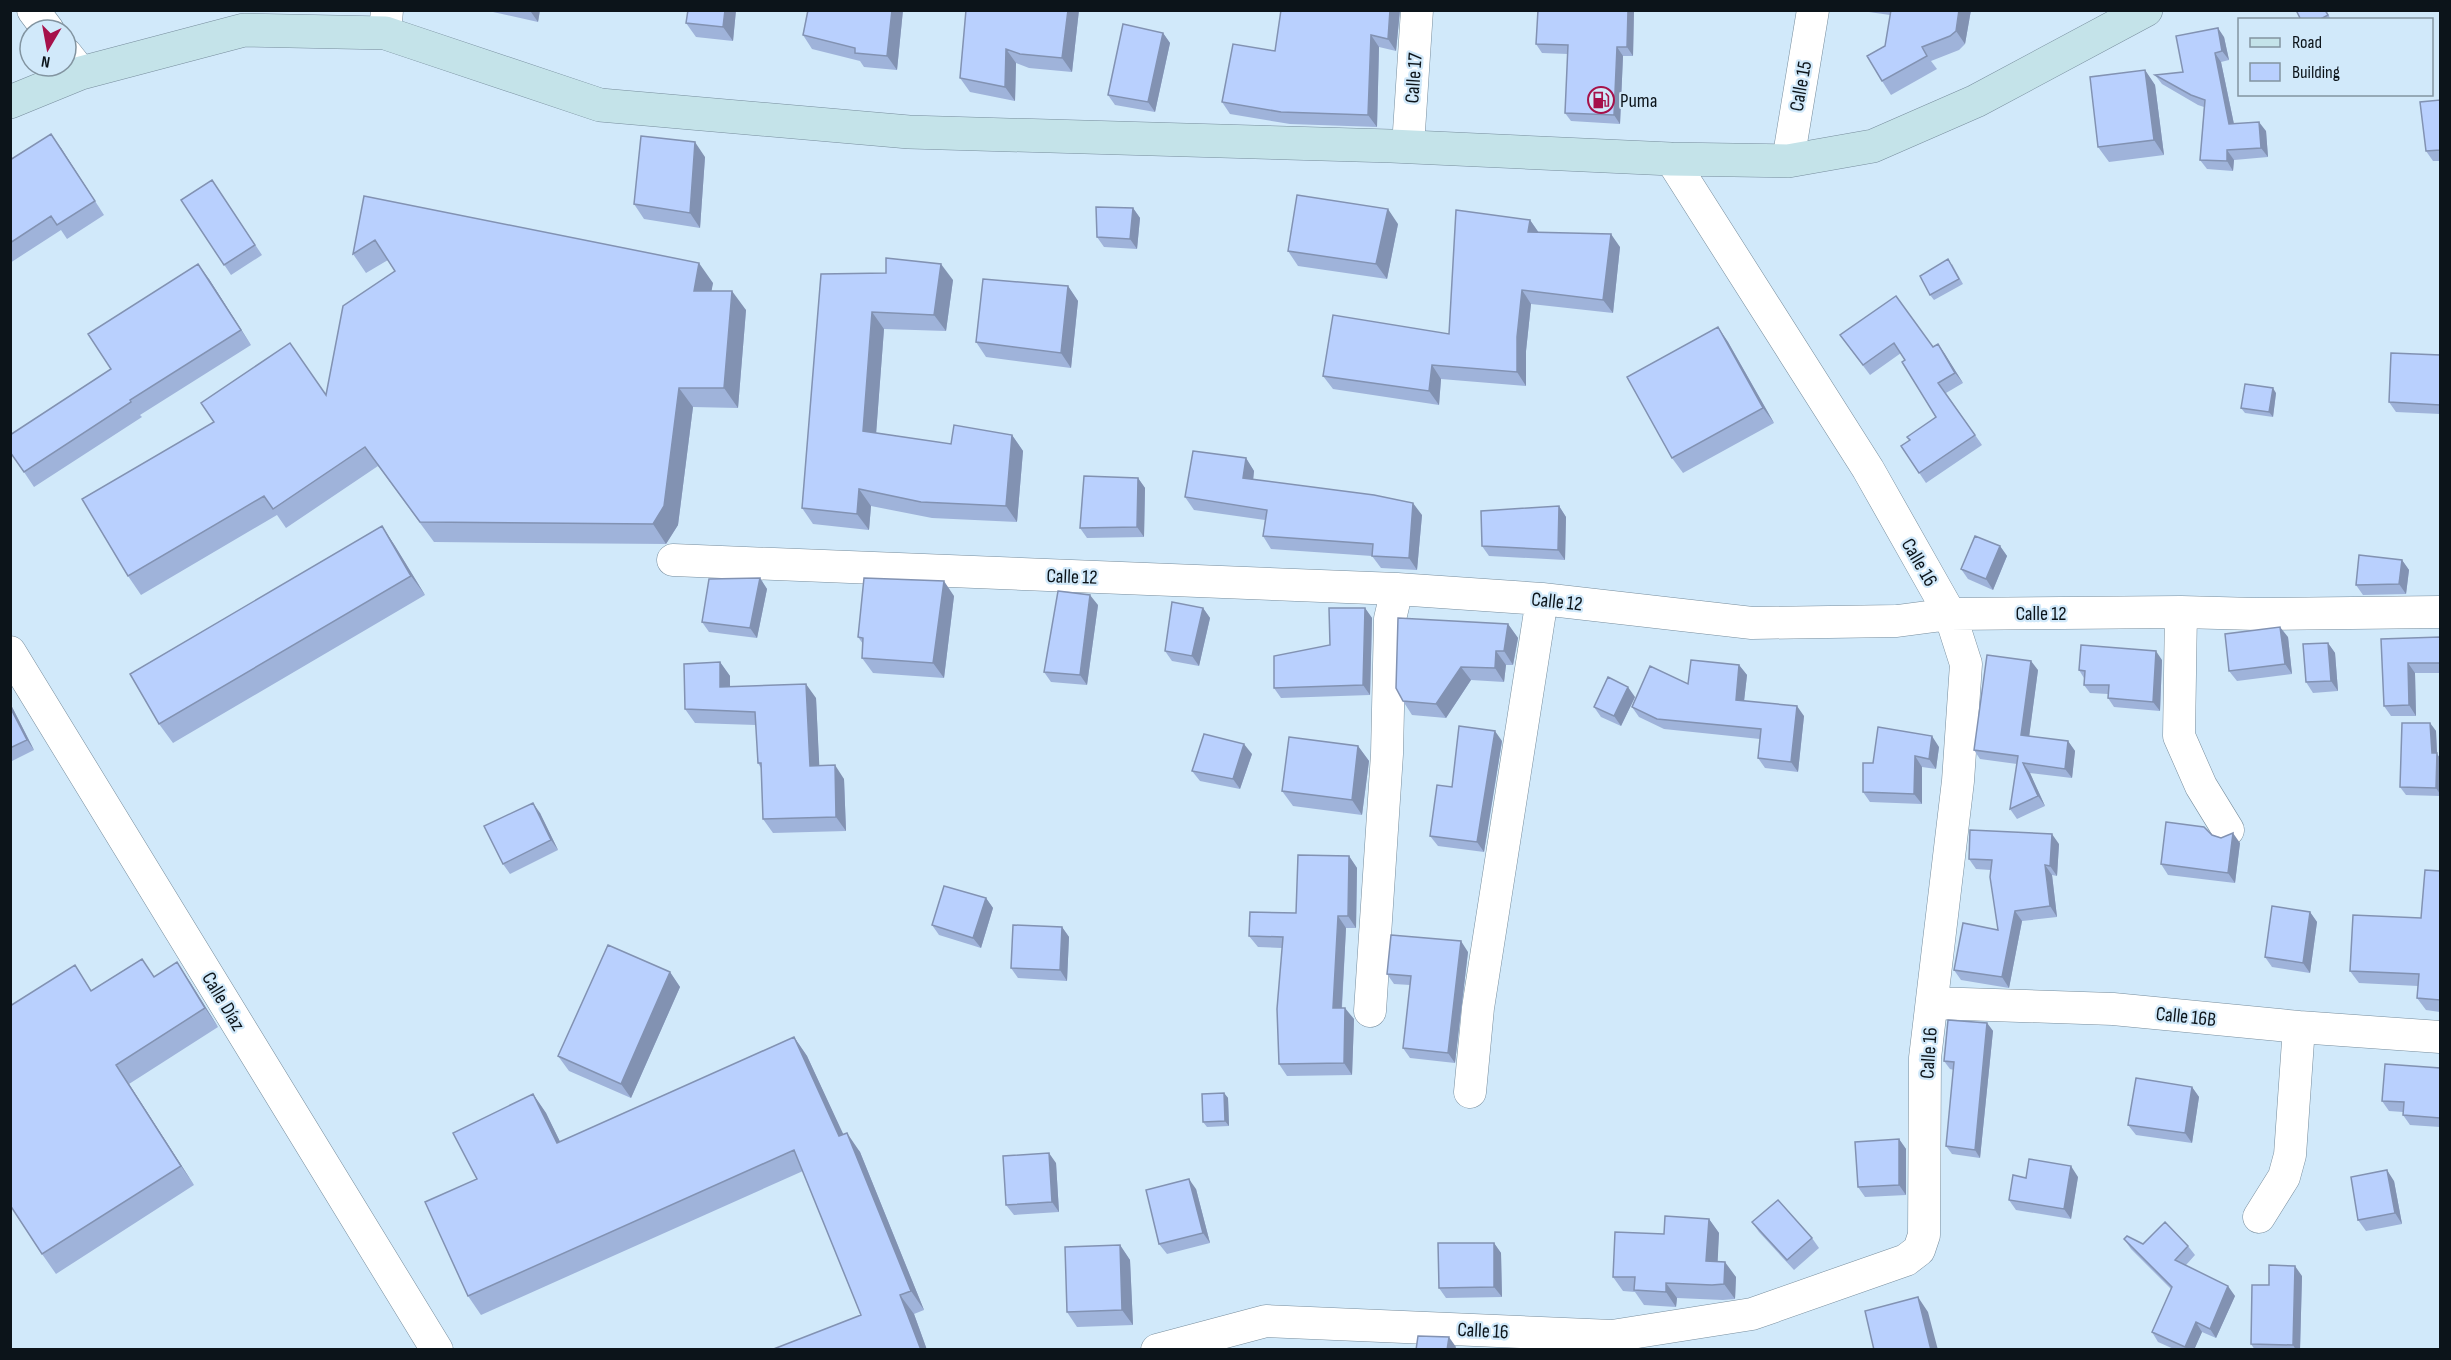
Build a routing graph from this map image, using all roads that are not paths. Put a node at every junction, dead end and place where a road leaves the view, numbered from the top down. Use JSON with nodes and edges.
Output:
{"nodes":[{"id":1,"x":1417,"y":10,"type":"edge"},
{"id":2,"x":1813,"y":10,"type":"edge"},
{"id":3,"x":2146,"y":10,"type":"edge"},
{"id":4,"x":386,"y":22,"type":"edge"},
{"id":5,"x":78,"y":63,"type":"edge"},
{"id":6,"x":50,"y":78,"type":"edge"},
{"id":7,"x":10,"y":102,"type":"edge"},
{"id":8,"x":1408,"y":146,"type":"junction"},
{"id":9,"x":1671,"y":159,"type":"junction"},
{"id":10,"x":1788,"y":161,"type":"junction"},
{"id":11,"x":673,"y":560,"type":"dead end"},
{"id":12,"x":1397,"y":589,"type":"junction"},
{"id":13,"x":1542,"y":599,"type":"junction"},
{"id":14,"x":2181,"y":612,"type":"junction"},
{"id":15,"x":2440,"y":612,"type":"edge"},
{"id":16,"x":1950,"y":614,"type":"junction"},
{"id":17,"x":10,"y":652,"type":"edge"},
{"id":18,"x":2228,"y":830,"type":"dead end"},
{"id":19,"x":1932,"y":1003,"type":"junction"},
{"id":20,"x":1370,"y":1011,"type":"dead end"},
{"id":21,"x":2299,"y":1027,"type":"junction"},
{"id":22,"x":2440,"y":1037,"type":"edge"},
{"id":23,"x":1470,"y":1092,"type":"dead end"},
{"id":24,"x":2259,"y":1217,"type":"dead end"},
{"id":25,"x":436,"y":1350,"type":"edge"},
{"id":26,"x":1157,"y":1350,"type":"edge"}],
"edges":[{"from":1,"to":8,"type":"street","name":"Calle 17"},
{"from":2,"to":10,"type":"street","name":"Calle 15"},
{"from":3,"to":10,"type":"street"},
{"from":4,"to":5,"type":"street"},
{"from":4,"to":8,"type":"street"},
{"from":6,"to":7,"type":"street"},
{"from":8,"to":9,"type":"street"},
{"from":9,"to":10,"type":"street"},
{"from":9,"to":16,"type":"street","name":"Calle 16"},
{"from":11,"to":12,"type":"street","name":"Calle 12"},
{"from":12,"to":13,"type":"street","name":"Calle 12"},
{"from":12,"to":20,"type":"street"},
{"from":13,"to":16,"type":"street","name":"Calle 12"},
{"from":13,"to":23,"type":"street"},
{"from":14,"to":15,"type":"street","name":"Calle 12"},
{"from":14,"to":16,"type":"street","name":"Calle 12"},
{"from":14,"to":18,"type":"street"},
{"from":16,"to":19,"type":"street","name":"Calle 16"},
{"from":17,"to":25,"type":"street","name":"Calle Díaz"},
{"from":19,"to":21,"type":"street","name":"Calle 16B"},
{"from":19,"to":26,"type":"street","name":"Calle 16"},
{"from":21,"to":22,"type":"street","name":"Calle 16B"},
{"from":21,"to":24,"type":"street"}]}
